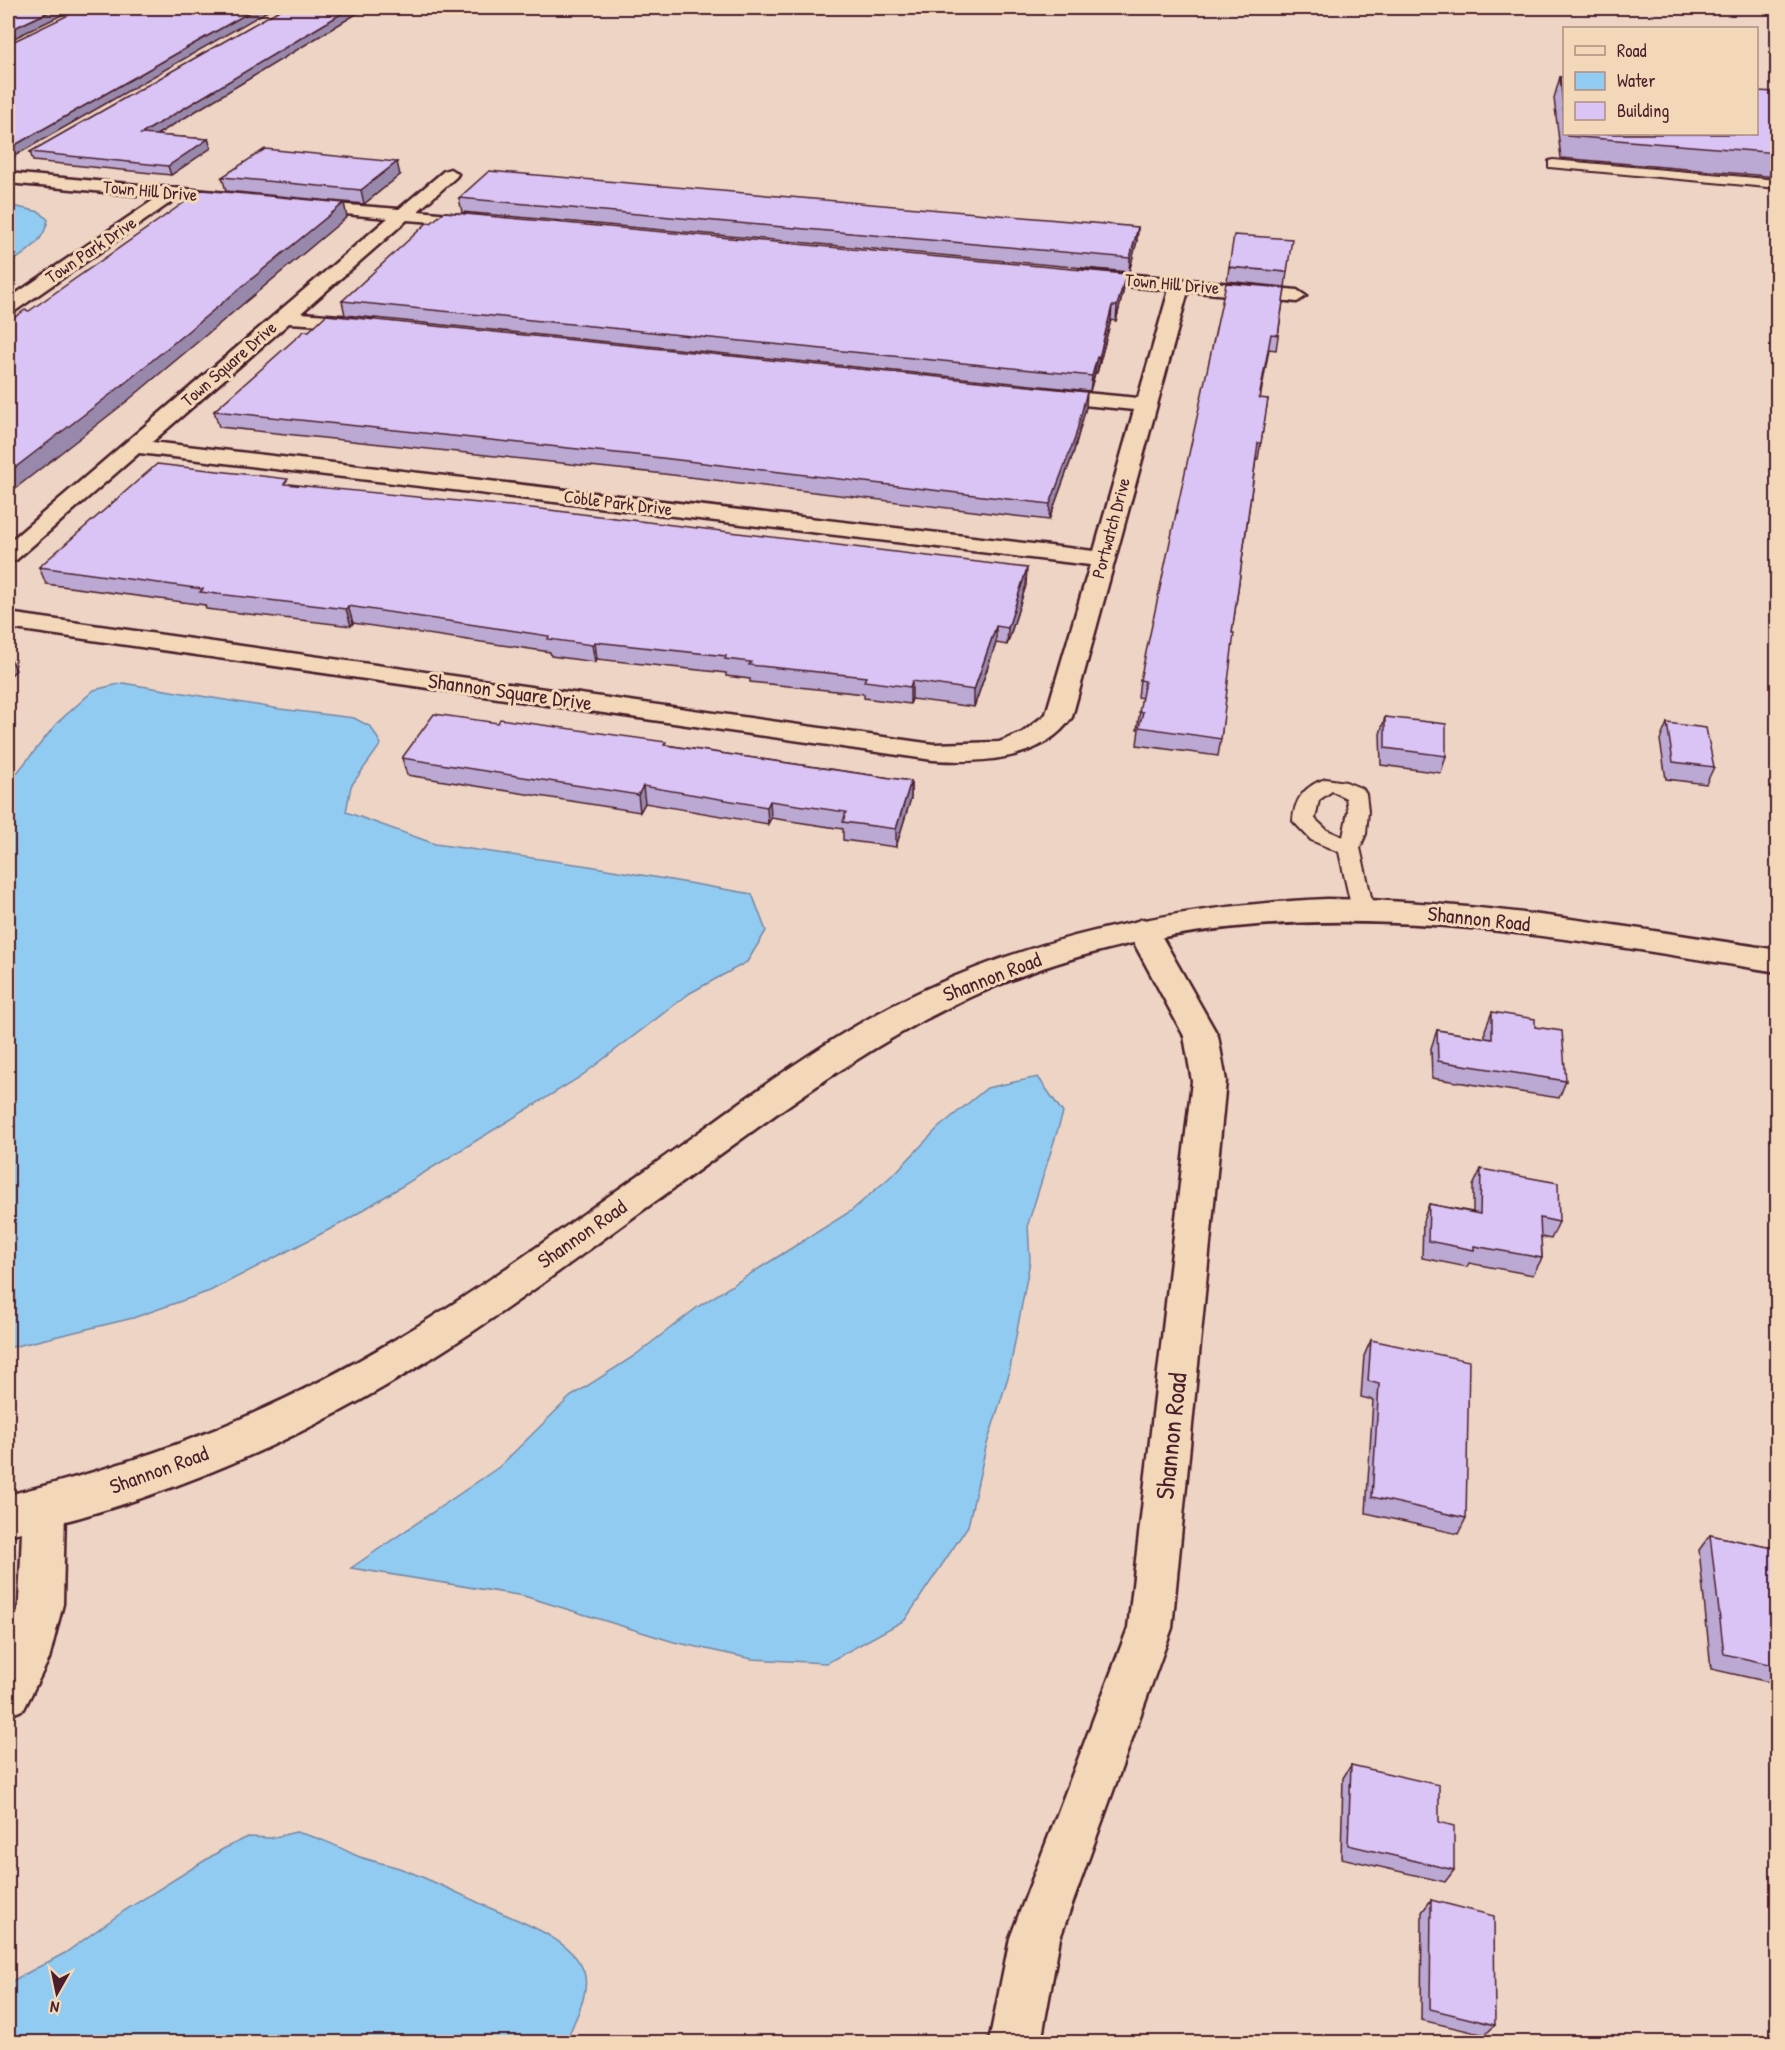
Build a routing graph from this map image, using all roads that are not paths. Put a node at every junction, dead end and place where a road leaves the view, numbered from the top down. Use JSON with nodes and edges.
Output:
{"nodes":[{"id":1,"x":1553,"y":164,"type":"dead end"},
{"id":2,"x":450,"y":174,"type":"dead end"},
{"id":3,"x":8,"y":178,"type":"edge"},
{"id":4,"x":1778,"y":184,"type":"edge"},
{"id":5,"x":174,"y":193,"type":"junction"},
{"id":6,"x":258,"y":201,"type":"edge"},
{"id":7,"x":282,"y":203,"type":"edge"},
{"id":8,"x":401,"y":214,"type":"junction"},
{"id":9,"x":497,"y":223,"type":"edge"},
{"id":10,"x":1062,"y":274,"type":"edge"},
{"id":11,"x":1180,"y":285,"type":"junction"},
{"id":12,"x":1297,"y":296,"type":"dead end"},
{"id":13,"x":8,"y":307,"type":"edge"},
{"id":14,"x":284,"y":317,"type":"junction"},
{"id":15,"x":389,"y":327,"type":"edge"},
{"id":16,"x":1028,"y":393,"type":"edge"},
{"id":17,"x":1146,"y":405,"type":"junction"},
{"id":18,"x":134,"y":446,"type":"junction"},
{"id":19,"x":8,"y":555,"type":"edge"},
{"id":20,"x":1102,"y":559,"type":"junction"},
{"id":21,"x":8,"y":621,"type":"edge"},
{"id":22,"x":1014,"y":748,"type":"joint"},
{"id":23,"x":1349,"y":848,"type":"dead end"},
{"id":24,"x":1363,"y":910,"type":"junction"},
{"id":25,"x":1143,"y":930,"type":"junction"},
{"id":26,"x":1778,"y":961,"type":"edge"},
{"id":27,"x":26,"y":1511,"type":"edge"},
{"id":28,"x":8,"y":1693,"type":"edge"},
{"id":29,"x":1015,"y":2043,"type":"edge"}],
"edges":[{"from":1,"to":4,"type":"lane"},
{"from":2,"to":8,"type":"street","name":"Town Square Drive"},
{"from":3,"to":5,"type":"street","name":"Town Hill Drive"},
{"from":5,"to":6,"type":"street","name":"Town Hill Drive"},
{"from":5,"to":13,"type":"street","name":"Town Park Drive"},
{"from":7,"to":8,"type":"street"},
{"from":8,"to":9,"type":"street"},
{"from":8,"to":14,"type":"street","name":"Town Square Drive"},
{"from":10,"to":11,"type":"street","name":"Town Hill Drive"},
{"from":11,"to":12,"type":"street","name":"Town Hill Drive"},
{"from":11,"to":17,"type":"street","name":"Portwatch Drive"},
{"from":14,"to":15,"type":"street"},
{"from":14,"to":18,"type":"street","name":"Town Square Drive"},
{"from":16,"to":17,"type":"street"},
{"from":17,"to":20,"type":"street","name":"Portwatch Drive"},
{"from":18,"to":19,"type":"street","name":"Town Square Drive"},
{"from":18,"to":20,"type":"street","name":"Coble Park Drive"},
{"from":20,"to":22,"type":"street","name":"Portwatch Drive"},
{"from":21,"to":22,"type":"street","name":"Shannon Square Drive"},
{"from":23,"to":24,"type":"lane"},
{"from":24,"to":25,"type":"street","name":"Shannon Road"},
{"from":24,"to":26,"type":"street","name":"Shannon Road"},
{"from":25,"to":27,"type":"street","name":"Shannon Road"},
{"from":25,"to":29,"type":"street","name":"Shannon Road"},
{"from":27,"to":28,"type":"street"}]}
